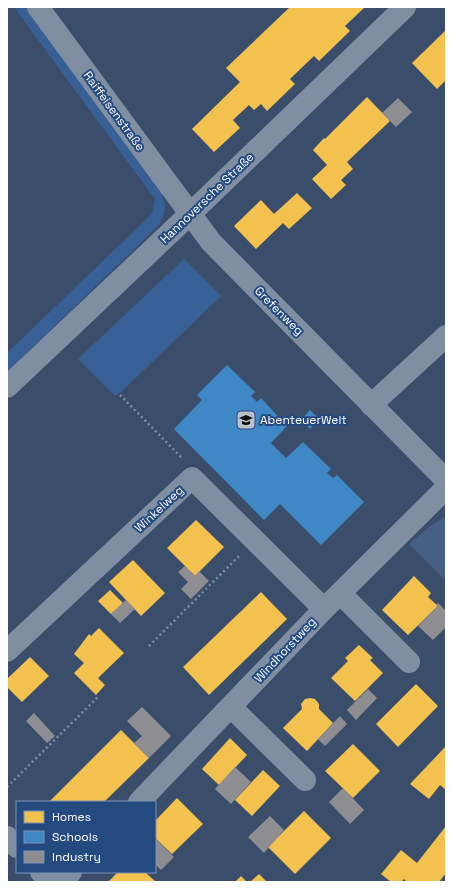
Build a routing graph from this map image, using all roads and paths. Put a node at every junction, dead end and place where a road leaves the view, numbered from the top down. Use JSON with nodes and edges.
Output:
{"nodes":[{"id":1,"x":38,"y":7,"type":"edge"},
{"id":2,"x":405,"y":7,"type":"edge"},
{"id":3,"x":189,"y":215,"type":"junction"},
{"id":4,"x":446,"y":336,"type":"edge"},
{"id":5,"x":7,"y":387,"type":"edge"},
{"id":6,"x":120,"y":395,"type":"dead end"},
{"id":7,"x":371,"y":406,"type":"junction"},
{"id":8,"x":192,"y":478,"type":"junction"},
{"id":9,"x":446,"y":480,"type":"edge"},
{"id":10,"x":446,"y":488,"type":"edge"},
{"id":11,"x":255,"y":540,"type":"junction"},
{"id":12,"x":340,"y":593,"type":"junction"},
{"id":13,"x":324,"y":609,"type":"junction"},
{"id":14,"x":149,"y":646,"type":"dead end"},
{"id":15,"x":7,"y":651,"type":"edge"},
{"id":16,"x":409,"y":662,"type":"dead end"},
{"id":17,"x":98,"y":697,"type":"dead end"},
{"id":18,"x":231,"y":707,"type":"junction"},
{"id":19,"x":305,"y":780,"type":"dead end"},
{"id":20,"x":7,"y":787,"type":"edge"},
{"id":21,"x":140,"y":801,"type":"edge"},
{"id":22,"x":42,"y":873,"type":"edge"},
{"id":23,"x":70,"y":873,"type":"edge"},
{"id":24,"x":51,"y":882,"type":"edge"},
{"id":25,"x":62,"y":882,"type":"edge"}],
"edges":[{"from":1,"to":3,"type":"street","name":"Raiffeisenstraße"},
{"from":2,"to":3,"type":"street","name":"Hannoversche Straße"},
{"from":3,"to":5,"type":"street","name":"Hannoversche Straße"},
{"from":3,"to":7,"type":"street","name":"Grefenweg"},
{"from":4,"to":7,"type":"street"},
{"from":6,"to":8,"type":"path"},
{"from":7,"to":9,"type":"street","name":"Grefenweg"},
{"from":8,"to":11,"type":"street","name":"Winkelweg"},
{"from":8,"to":15,"type":"street","name":"Winkelweg"},
{"from":10,"to":12,"type":"street","name":"Windhorstweg"},
{"from":11,"to":13,"type":"street","name":"Winkelweg"},
{"from":11,"to":14,"type":"path"},
{"from":12,"to":13,"type":"street","name":"Windhorstweg"},
{"from":12,"to":16,"type":"street"},
{"from":13,"to":18,"type":"street","name":"Windhorstweg"},
{"from":17,"to":20,"type":"path"},
{"from":18,"to":19,"type":"street"},
{"from":18,"to":21,"type":"street","name":"Windhorstweg"},
{"from":22,"to":24,"type":"street"},
{"from":23,"to":25,"type":"street"}]}
